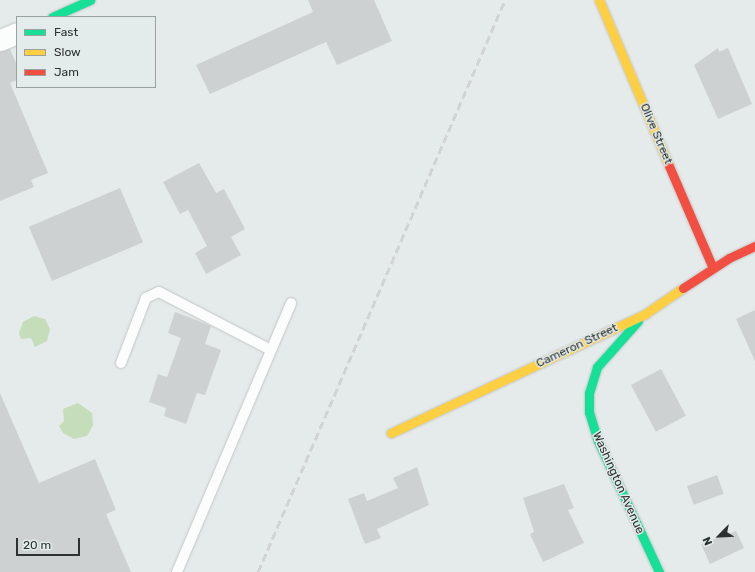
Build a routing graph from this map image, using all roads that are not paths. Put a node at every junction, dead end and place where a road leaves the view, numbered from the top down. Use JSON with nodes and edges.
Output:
{"nodes":[{"id":1,"x":90,"y":0,"type":"edge"},
{"id":2,"x":599,"y":0,"type":"edge"},
{"id":3,"x":54,"y":16,"type":"edge"},
{"id":4,"x":16,"y":33,"type":"edge"},
{"id":5,"x":0,"y":40,"type":"edge"},
{"id":6,"x":755,"y":246,"type":"edge"},
{"id":7,"x":713,"y":268,"type":"junction"},
{"id":8,"x":291,"y":303,"type":"dead end"},
{"id":9,"x":644,"y":314,"type":"junction"},
{"id":10,"x":271,"y":350,"type":"junction"},
{"id":11,"x":122,"y":363,"type":"dead end"},
{"id":12,"x":391,"y":433,"type":"dead end"},
{"id":13,"x":178,"y":572,"type":"edge"},
{"id":14,"x":659,"y":572,"type":"edge"}],
"edges":[{"from":1,"to":3,"type":"street"},
{"from":2,"to":7,"type":"street","name":"Olive Street"},
{"from":4,"to":5,"type":"street"},
{"from":6,"to":7,"type":"street","name":"Cameron Street"},
{"from":7,"to":9,"type":"street","name":"Cameron Street"},
{"from":8,"to":10,"type":"lane"},
{"from":9,"to":12,"type":"street","name":"Cameron Street"},
{"from":9,"to":14,"type":"street","name":"Washington Avenue"},
{"from":10,"to":11,"type":"lane"},
{"from":10,"to":13,"type":"lane"}]}
